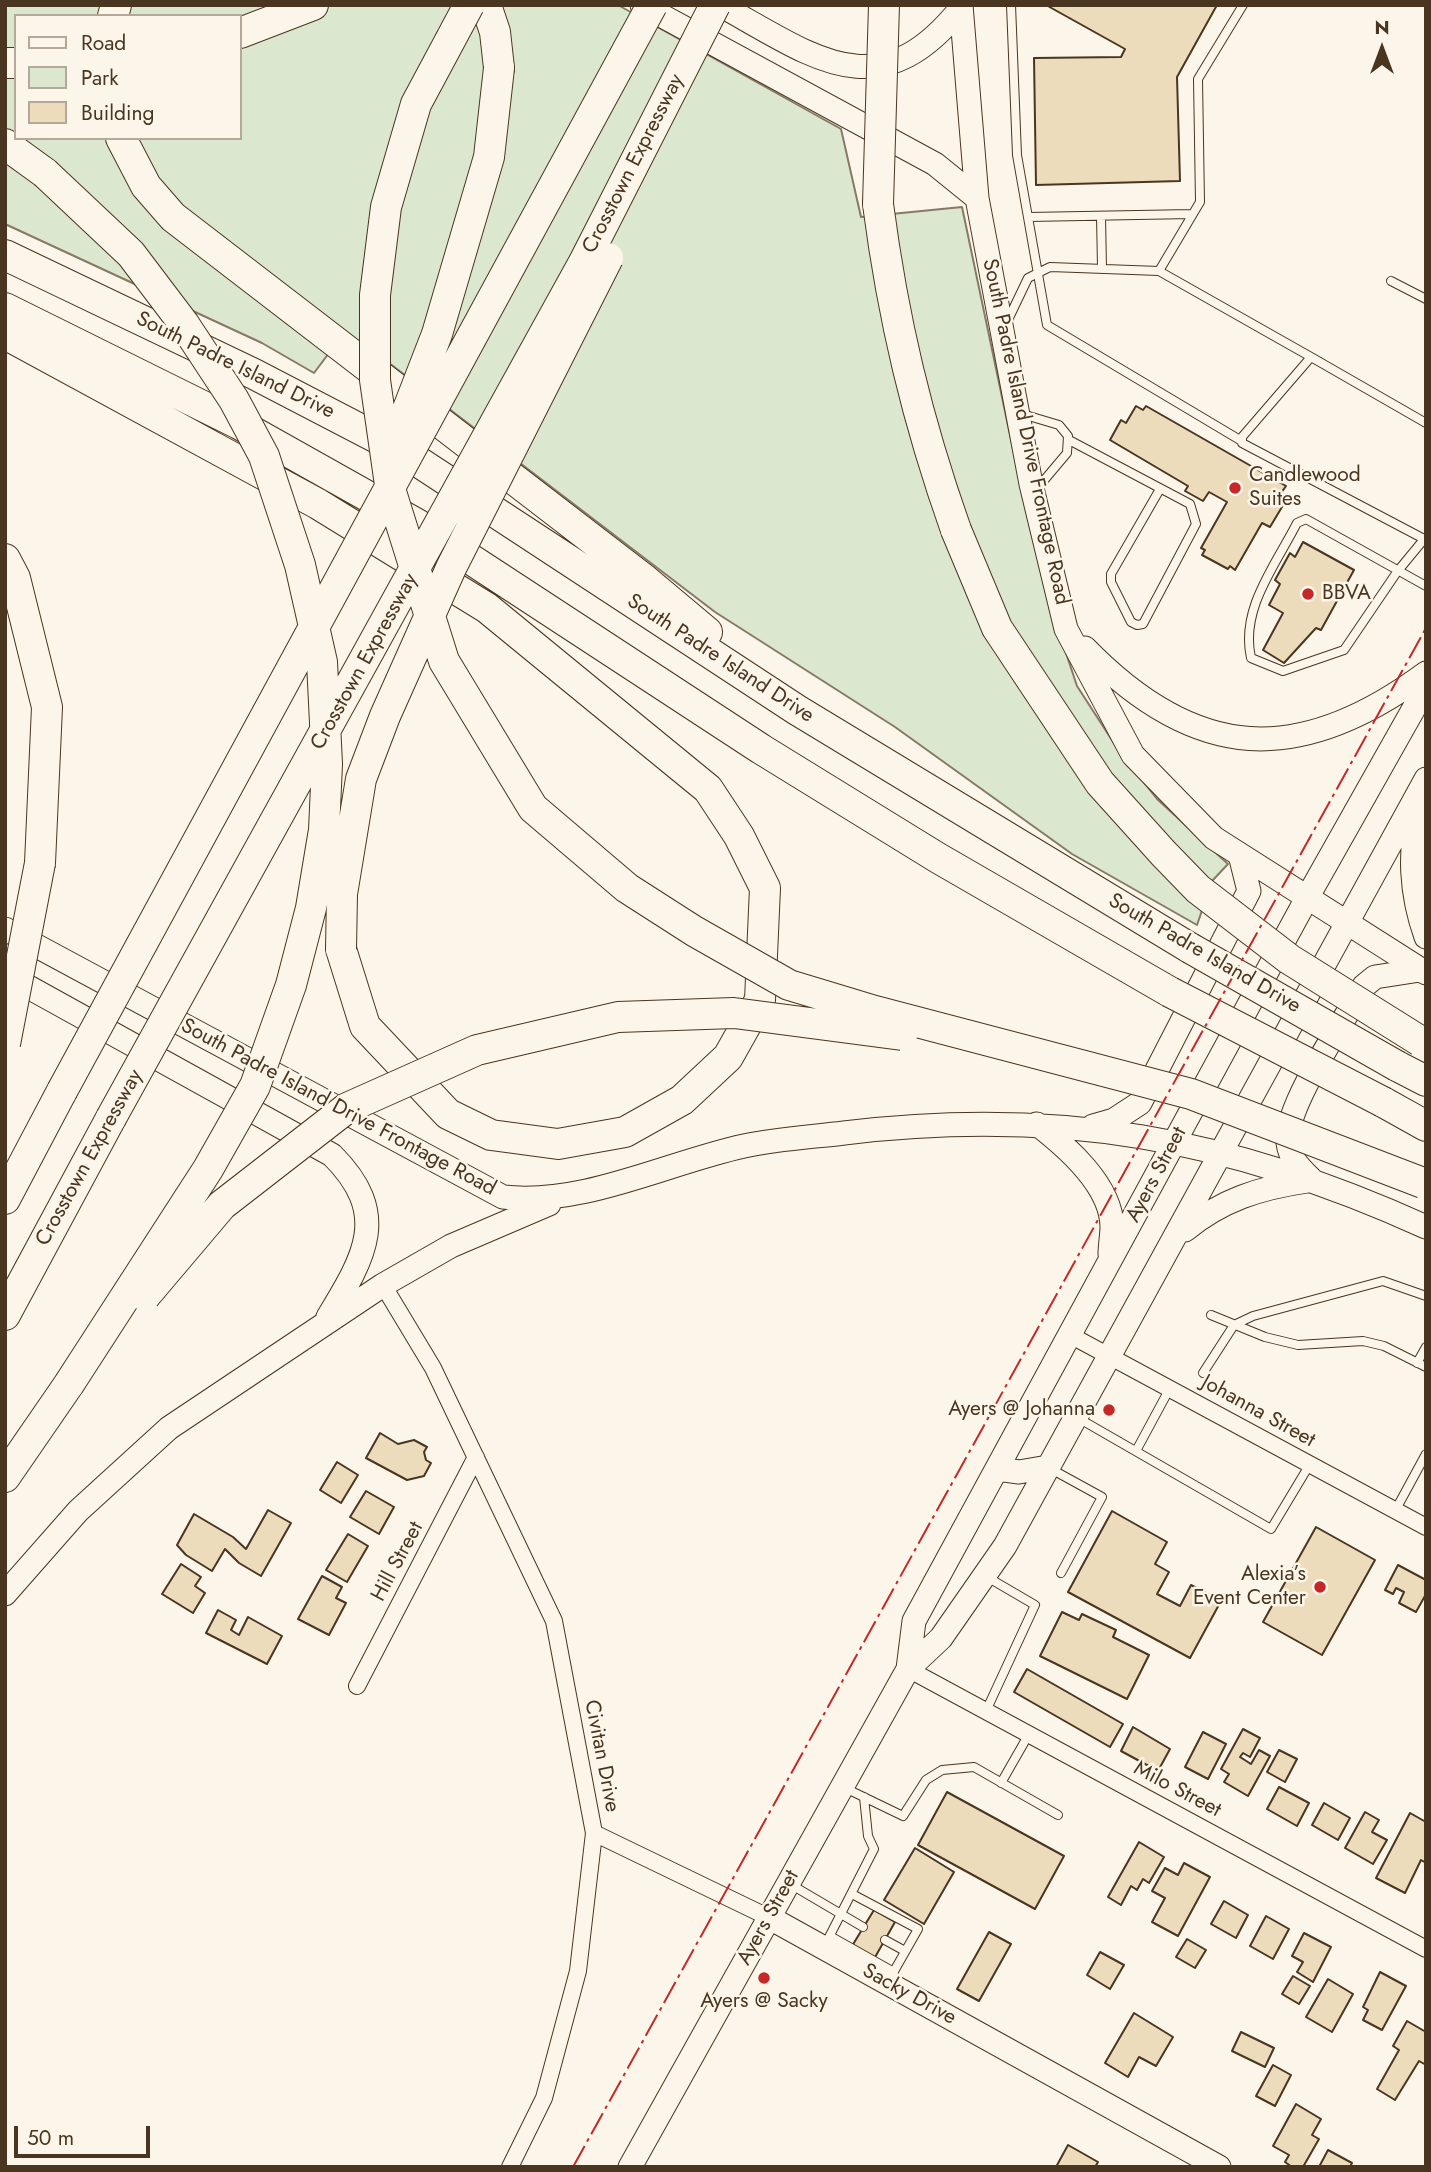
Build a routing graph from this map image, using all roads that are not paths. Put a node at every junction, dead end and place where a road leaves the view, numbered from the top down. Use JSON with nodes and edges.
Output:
{"nodes":[{"id":1,"x":313,"y":5,"type":"edge"},
{"id":2,"x":469,"y":5,"type":"edge"},
{"id":3,"x":486,"y":5,"type":"edge"},
{"id":4,"x":642,"y":5,"type":"edge"},
{"id":5,"x":652,"y":5,"type":"edge"},
{"id":6,"x":717,"y":5,"type":"edge"},
{"id":7,"x":736,"y":5,"type":"edge"},
{"id":8,"x":884,"y":5,"type":"edge"},
{"id":9,"x":1011,"y":5,"type":"edge"},
{"id":10,"x":1243,"y":5,"type":"edge"},
{"id":11,"x":961,"y":7,"type":"edge"},
{"id":12,"x":242,"y":32,"type":"edge"},
{"id":13,"x":122,"y":140,"type":"edge"},
{"id":14,"x":5,"y":144,"type":"edge"},
{"id":15,"x":977,"y":198,"type":"junction"},
{"id":16,"x":1192,"y":214,"type":"junction"},
{"id":17,"x":1101,"y":216,"type":"junction"},
{"id":18,"x":1028,"y":217,"type":"junction"},
{"id":19,"x":5,"y":255,"type":"edge"},
{"id":20,"x":1102,"y":268,"type":"junction"},
{"id":21,"x":1159,"y":271,"type":"junction"},
{"id":22,"x":1038,"y":272,"type":"junction"},
{"id":23,"x":1391,"y":281,"type":"dead end"},
{"id":24,"x":1426,"y":299,"type":"edge"},
{"id":25,"x":5,"y":308,"type":"edge"},
{"id":26,"x":1002,"y":332,"type":"junction"},
{"id":27,"x":5,"y":334,"type":"edge"},
{"id":28,"x":1311,"y":357,"type":"junction"},
{"id":29,"x":1018,"y":413,"type":"junction"},
{"id":30,"x":1426,"y":423,"type":"edge"},
{"id":31,"x":1069,"y":440,"type":"junction"},
{"id":32,"x":1240,"y":440,"type":"junction"},
{"id":33,"x":1160,"y":489,"type":"junction"},
{"id":34,"x":1033,"y":494,"type":"junction"},
{"id":35,"x":1425,"y":539,"type":"edge"},
{"id":36,"x":5,"y":559,"type":"edge"},
{"id":37,"x":350,"y":559,"type":"junction"},
{"id":38,"x":1397,"y":572,"type":"junction"},
{"id":39,"x":1426,"y":586,"type":"edge"},
{"id":40,"x":1066,"y":629,"type":"junction"},
{"id":41,"x":1426,"y":673,"type":"edge"},
{"id":42,"x":1426,"y":687,"type":"edge"},
{"id":43,"x":797,"y":710,"type":"junction"},
{"id":44,"x":1426,"y":779,"type":"edge"},
{"id":45,"x":1240,"y":855,"type":"junction"},
{"id":46,"x":1307,"y":898,"type":"junction"},
{"id":47,"x":1347,"y":923,"type":"junction"},
{"id":48,"x":5,"y":929,"type":"edge"},
{"id":49,"x":1426,"y":937,"type":"edge"},
{"id":50,"x":1423,"y":971,"type":"edge"},
{"id":51,"x":5,"y":974,"type":"edge"},
{"id":52,"x":1423,"y":1043,"type":"edge"},
{"id":53,"x":5,"y":1044,"type":"edge"},
{"id":54,"x":1056,"y":1060,"type":"junction"},
{"id":55,"x":1426,"y":1081,"type":"edge"},
{"id":56,"x":1037,"y":1124,"type":"junction"},
{"id":57,"x":1426,"y":1126,"type":"edge"},
{"id":58,"x":1087,"y":1128,"type":"junction"},
{"id":59,"x":1175,"y":1141,"type":"junction"},
{"id":60,"x":1221,"y":1152,"type":"junction"},
{"id":61,"x":1313,"y":1181,"type":"junction"},
{"id":62,"x":1424,"y":1184,"type":"edge"},
{"id":63,"x":583,"y":1191,"type":"junction"},
{"id":64,"x":5,"y":1199,"type":"edge"},
{"id":65,"x":1426,"y":1227,"type":"edge"},
{"id":66,"x":1175,"y":1238,"type":"junction"},
{"id":67,"x":1108,"y":1264,"type":"junction"},
{"id":68,"x":383,"y":1285,"type":"junction"},
{"id":69,"x":1426,"y":1296,"type":"edge"},
{"id":70,"x":5,"y":1315,"type":"edge"},
{"id":71,"x":1211,"y":1315,"type":"dead end"},
{"id":72,"x":323,"y":1325,"type":"junction"},
{"id":73,"x":1234,"y":1325,"type":"junction"},
{"id":74,"x":1070,"y":1335,"type":"junction"},
{"id":75,"x":1426,"y":1347,"type":"edge"},
{"id":76,"x":1109,"y":1355,"type":"junction"},
{"id":77,"x":1421,"y":1365,"type":"edge"},
{"id":78,"x":1203,"y":1373,"type":"dead end"},
{"id":79,"x":69,"y":1384,"type":"junction"},
{"id":80,"x":1170,"y":1388,"type":"junction"},
{"id":81,"x":1076,"y":1417,"type":"junction"},
{"id":82,"x":1136,"y":1451,"type":"junction"},
{"id":83,"x":1426,"y":1454,"type":"edge"},
{"id":84,"x":477,"y":1457,"type":"junction"},
{"id":85,"x":1310,"y":1464,"type":"junction"},
{"id":86,"x":1048,"y":1467,"type":"junction"},
{"id":87,"x":997,"y":1469,"type":"junction"},
{"id":88,"x":5,"y":1477,"type":"edge"},
{"id":89,"x":1395,"y":1511,"type":"junction"},
{"id":90,"x":1426,"y":1527,"type":"edge"},
{"id":91,"x":1060,"y":1573,"type":"dead end"},
{"id":92,"x":985,"y":1575,"type":"junction"},
{"id":93,"x":5,"y":1594,"type":"edge"},
{"id":94,"x":908,"y":1669,"type":"junction"},
{"id":95,"x":357,"y":1686,"type":"dead end"},
{"id":96,"x":986,"y":1712,"type":"junction"},
{"id":97,"x":1029,"y":1734,"type":"junction"},
{"id":98,"x":1001,"y":1783,"type":"junction"},
{"id":99,"x":843,"y":1787,"type":"junction"},
{"id":100,"x":864,"y":1797,"type":"junction"},
{"id":101,"x":1058,"y":1815,"type":"dead end"},
{"id":102,"x":594,"y":1833,"type":"junction"},
{"id":103,"x":789,"y":1883,"type":"junction"},
{"id":104,"x":852,"y":1894,"type":"junction"},
{"id":105,"x":841,"y":1915,"type":"junction"},
{"id":106,"x":770,"y":1918,"type":"junction"},
{"id":107,"x":863,"y":1927,"type":"dead end"},
{"id":108,"x":885,"y":1940,"type":"dead end"},
{"id":109,"x":827,"y":1942,"type":"junction"},
{"id":110,"x":1426,"y":1949,"type":"edge"},
{"id":111,"x":905,"y":1951,"type":"junction"},
{"id":112,"x":890,"y":1977,"type":"junction"},
{"id":113,"x":631,"y":2166,"type":"edge"},
{"id":114,"x":510,"y":2167,"type":"edge"},
{"id":115,"x":1219,"y":2167,"type":"edge"}],
"edges":[{"from":1,"to":12,"type":"highway"},
{"from":2,"to":54,"type":"highway","bridge":true},
{"from":3,"to":37,"type":"highway","bridge":true},
{"from":4,"to":15,"type":"main road"},
{"from":5,"to":37,"type":"highway","bridge":true},
{"from":6,"to":11,"type":"main road"},
{"from":6,"to":70,"type":"highway","name":"Crosstown Expressway","bridge":true},
{"from":7,"to":27,"type":"highway","bridge":true},
{"from":8,"to":52,"type":"highway","bridge":true},
{"from":9,"to":18,"type":"lane"},
{"from":10,"to":16,"type":"lane"},
{"from":11,"to":15,"type":"main road"},
{"from":13,"to":43,"type":"highway"},
{"from":14,"to":79,"type":"highway","bridge":true},
{"from":15,"to":26,"type":"main road","name":"South Padre Island Drive Frontage Road"},
{"from":16,"to":17,"type":"lane"},
{"from":16,"to":21,"type":"lane"},
{"from":17,"to":18,"type":"lane"},
{"from":17,"to":20,"type":"lane"},
{"from":18,"to":22,"type":"lane"},
{"from":19,"to":43,"type":"highway","name":"South Padre Island Drive"},
{"from":20,"to":21,"type":"lane"},
{"from":20,"to":22,"type":"lane"},
{"from":21,"to":28,"type":"lane"},
{"from":22,"to":26,"type":"lane"},
{"from":22,"to":32,"type":"lane"},
{"from":23,"to":24,"type":"lane"},
{"from":25,"to":57,"type":"highway","bridge":true},
{"from":26,"to":29,"type":"main road","name":"South Padre Island Drive Frontage Road"},
{"from":28,"to":30,"type":"lane"},
{"from":28,"to":32,"type":"lane"},
{"from":29,"to":31,"type":"lane"},
{"from":29,"to":34,"type":"main road","name":"South Padre Island Drive Frontage Road"},
{"from":31,"to":33,"type":"lane"},
{"from":31,"to":34,"type":"lane"},
{"from":32,"to":35,"type":"lane"},
{"from":33,"to":33,"type":"lane"},
{"from":34,"to":40,"type":"main road","name":"South Padre Island Drive Frontage Road"},
{"from":35,"to":38,"type":"lane"},
{"from":36,"to":53,"type":"highway","bridge":true},
{"from":37,"to":64,"type":"highway","bridge":true},
{"from":38,"to":38,"type":"lane"},
{"from":38,"to":39,"type":"lane"},
{"from":40,"to":41,"type":"main road"},
{"from":40,"to":45,"type":"main road","name":"South Padre Island Drive Frontage Road"},
{"from":42,"to":46,"type":"main road","name":"Ayers Street"},
{"from":43,"to":55,"type":"highway","name":"South Padre Island Drive","bridge":true},
{"from":44,"to":47,"type":"main road","name":"Ayers Street"},
{"from":44,"to":49,"type":"main road"},
{"from":45,"to":46,"type":"main road","name":"South Padre Island Drive Frontage Road"},
{"from":45,"to":58,"type":"main road"},
{"from":46,"to":47,"type":"main road","name":"South Padre Island Drive Frontage Road"},
{"from":46,"to":59,"type":"main road","name":"Ayers Street"},
{"from":47,"to":50,"type":"main road","name":"South Padre Island Drive Frontage Road"},
{"from":47,"to":60,"type":"main road","name":"Ayers Street"},
{"from":48,"to":63,"type":"main road","name":"South Padre Island Drive Frontage Road"},
{"from":50,"to":61,"type":"main road"},
{"from":51,"to":72,"type":"main road"},
{"from":54,"to":62,"type":"highway","bridge":true},
{"from":54,"to":79,"type":"highway","bridge":true},
{"from":56,"to":58,"type":"main road","name":"South Padre Island Drive Frontage Road"},
{"from":56,"to":63,"type":"main road","name":"South Padre Island Drive Frontage Road"},
{"from":56,"to":67,"type":"main road"},
{"from":58,"to":59,"type":"main road","name":"South Padre Island Drive Frontage Road"},
{"from":59,"to":60,"type":"main road","name":"South Padre Island Drive Frontage Road"},
{"from":59,"to":67,"type":"main road","name":"Ayers Street"},
{"from":60,"to":61,"type":"main road","name":"South Padre Island Drive Frontage Road"},
{"from":60,"to":66,"type":"main road","name":"Ayers Street"},
{"from":61,"to":65,"type":"main road","name":"South Padre Island Drive Frontage Road"},
{"from":61,"to":66,"type":"main road"},
{"from":63,"to":68,"type":"main road"},
{"from":66,"to":76,"type":"main road","name":"Ayers Street"},
{"from":67,"to":74,"type":"main road","name":"Ayers Street"},
{"from":68,"to":72,"type":"main road"},
{"from":68,"to":84,"type":"street","name":"Civitan Drive"},
{"from":69,"to":73,"type":"lane"},
{"from":71,"to":73,"type":"lane"},
{"from":72,"to":93,"type":"main road"},
{"from":73,"to":77,"type":"lane"},
{"from":73,"to":78,"type":"lane"},
{"from":74,"to":76,"type":"street","name":"Johanna Street"},
{"from":74,"to":87,"type":"main road","name":"Ayers Street"},
{"from":75,"to":77,"type":"lane"},
{"from":76,"to":80,"type":"street","name":"Johanna Street"},
{"from":76,"to":81,"type":"main road","name":"Ayers Street"},
{"from":79,"to":88,"type":"highway"},
{"from":80,"to":82,"type":"lane"},
{"from":80,"to":85,"type":"street","name":"Johanna Street"},
{"from":81,"to":82,"type":"lane"},
{"from":81,"to":86,"type":"main road","name":"Ayers Street"},
{"from":82,"to":85,"type":"lane"},
{"from":83,"to":89,"type":"lane"},
{"from":84,"to":95,"type":"street","name":"Hill Street"},
{"from":84,"to":102,"type":"street","name":"Civitan Drive"},
{"from":85,"to":89,"type":"street","name":"Johanna Street"},
{"from":86,"to":87,"type":"main road"},
{"from":86,"to":91,"type":"lane"},
{"from":86,"to":92,"type":"main road","name":"Ayers Street"},
{"from":87,"to":94,"type":"main road","name":"Ayers Street"},
{"from":89,"to":90,"type":"street","name":"Johanna Street"},
{"from":92,"to":94,"type":"main road","name":"Ayers Street"},
{"from":92,"to":96,"type":"lane"},
{"from":94,"to":96,"type":"street","name":"Milo Street"},
{"from":94,"to":99,"type":"main road","name":"Ayers Street"},
{"from":96,"to":97,"type":"street","name":"Milo Street"},
{"from":97,"to":98,"type":"lane"},
{"from":97,"to":110,"type":"street","name":"Milo Street"},
{"from":98,"to":100,"type":"lane"},
{"from":98,"to":101,"type":"lane"},
{"from":99,"to":100,"type":"lane"},
{"from":99,"to":103,"type":"main road","name":"Ayers Street"},
{"from":100,"to":104,"type":"lane"},
{"from":102,"to":106,"type":"street","name":"Sacky Drive"},
{"from":102,"to":114,"type":"street","name":"Civitan Drive"},
{"from":103,"to":105,"type":"lane"},
{"from":103,"to":106,"type":"main road","name":"Ayers Street"},
{"from":104,"to":105,"type":"lane"},
{"from":104,"to":111,"type":"lane"},
{"from":105,"to":107,"type":"lane"},
{"from":105,"to":109,"type":"lane"},
{"from":106,"to":109,"type":"main road","name":"Sacky Drive"},
{"from":106,"to":113,"type":"main road","name":"Ayers Street"},
{"from":108,"to":111,"type":"lane"},
{"from":109,"to":112,"type":"main road","name":"Sacky Drive"},
{"from":111,"to":112,"type":"lane"},
{"from":112,"to":115,"type":"main road","name":"Sacky Drive"}]}
